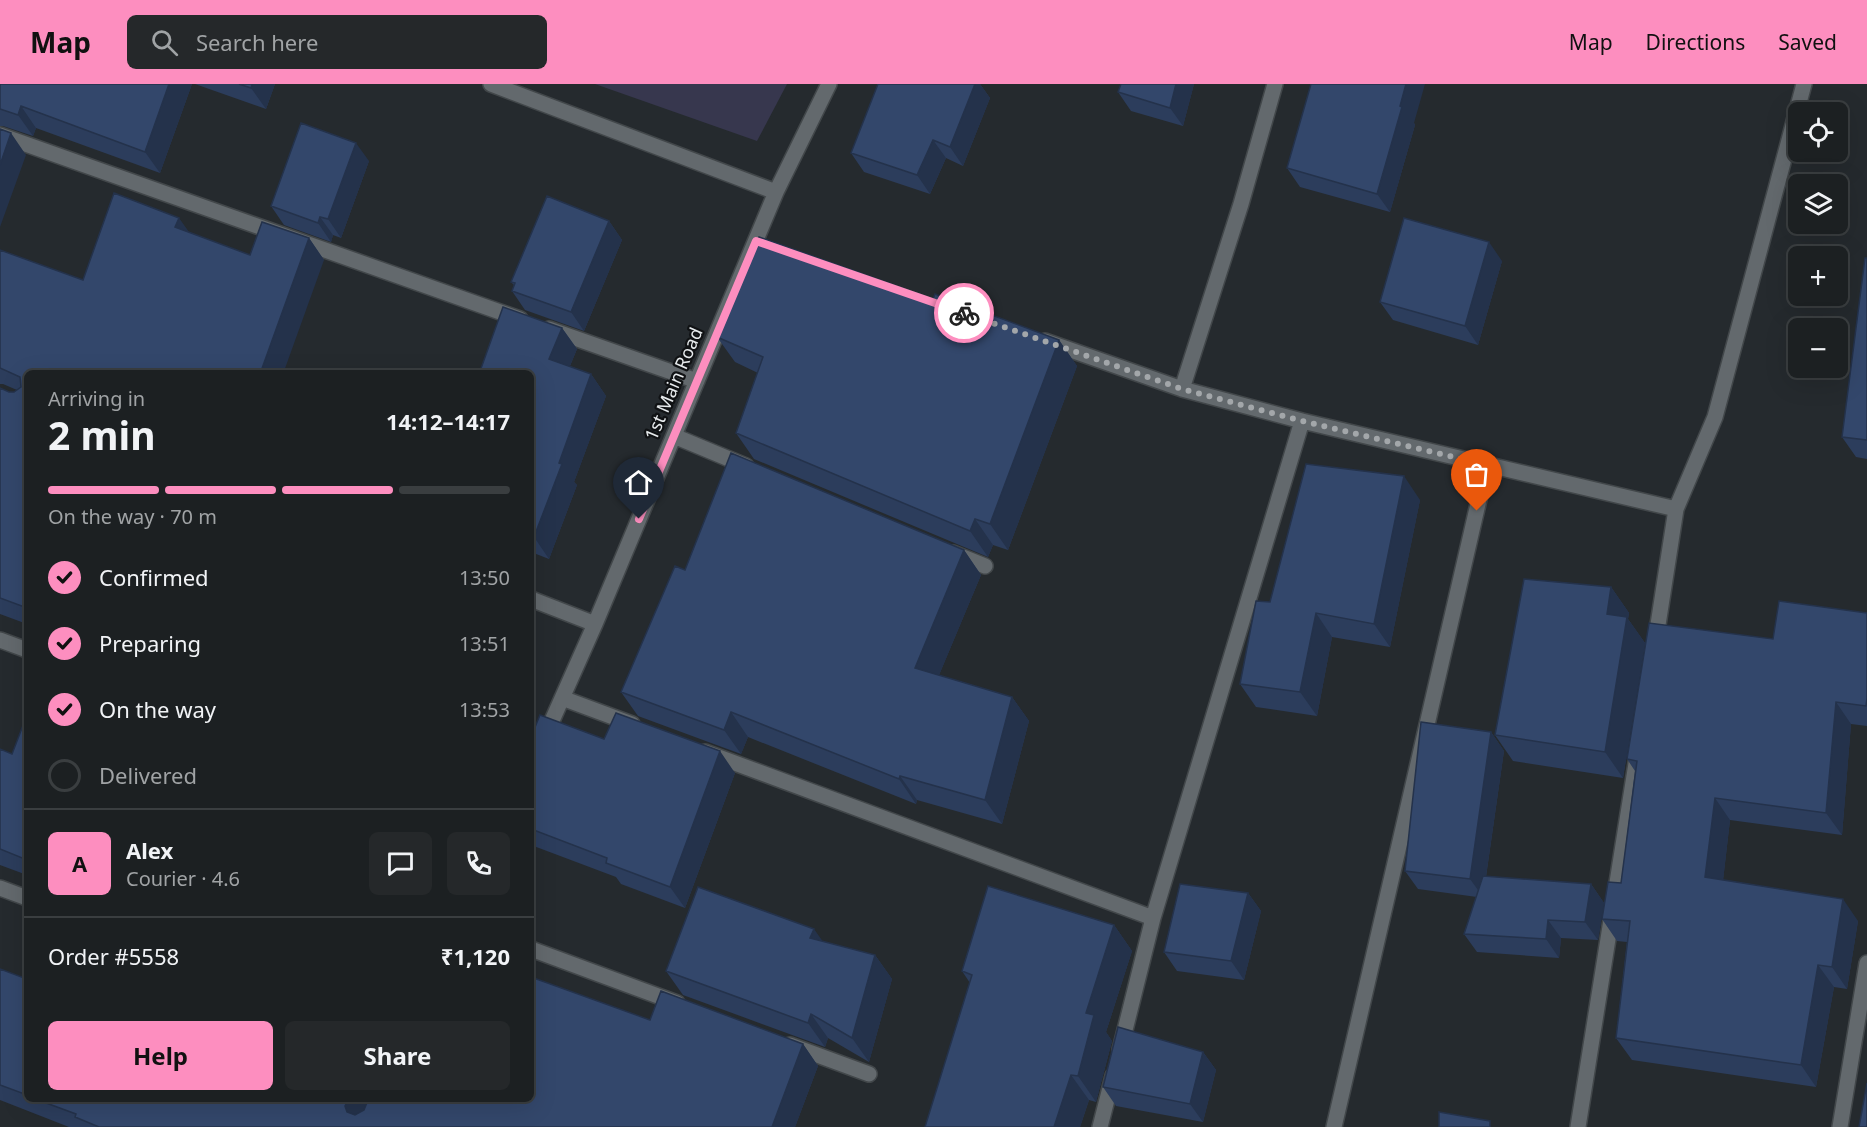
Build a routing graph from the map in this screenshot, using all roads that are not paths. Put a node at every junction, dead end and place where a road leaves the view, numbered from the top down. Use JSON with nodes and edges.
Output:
{"nodes":[{"id":1,"x":491,"y":84,"type":"edge"},
{"id":2,"x":829,"y":84,"type":"edge"},
{"id":3,"x":1275,"y":84,"type":"edge"},
{"id":4,"x":1804,"y":84,"type":"edge"},
{"id":5,"x":0,"y":135,"type":"edge"},
{"id":6,"x":776,"y":192,"type":"junction"},
{"id":7,"x":1036,"y":338,"type":"edge"},
{"id":8,"x":697,"y":381,"type":"junction"},
{"id":9,"x":1182,"y":389,"type":"junction"},
{"id":10,"x":1302,"y":421,"type":"junction"},
{"id":11,"x":674,"y":436,"type":"junction"},
{"id":12,"x":1487,"y":465,"type":"junction"},
{"id":13,"x":759,"y":472,"type":"edge"},
{"id":14,"x":1676,"y":509,"type":"junction"},
{"id":15,"x":942,"y":548,"type":"edge"},
{"id":16,"x":985,"y":566,"type":"dead end"},
{"id":17,"x":534,"y":600,"type":"edge"},
{"id":18,"x":595,"y":624,"type":"junction"},
{"id":19,"x":0,"y":640,"type":"edge"},
{"id":20,"x":24,"y":649,"type":"edge"},
{"id":21,"x":1652,"y":661,"type":"edge"},
{"id":22,"x":562,"y":698,"type":"junction"},
{"id":23,"x":651,"y":731,"type":"edge"},
{"id":24,"x":1641,"y":731,"type":"edge"},
{"id":25,"x":696,"y":748,"type":"edge"},
{"id":26,"x":534,"y":761,"type":"edge"},
{"id":27,"x":0,"y":888,"type":"edge"},
{"id":28,"x":24,"y":897,"type":"edge"},
{"id":29,"x":1153,"y":918,"type":"junction"},
{"id":30,"x":534,"y":950,"type":"edge"},
{"id":31,"x":1867,"y":963,"type":"edge"},
{"id":32,"x":694,"y":1010,"type":"edge"},
{"id":33,"x":771,"y":1038,"type":"edge"},
{"id":34,"x":869,"y":1074,"type":"dead end"},
{"id":35,"x":1100,"y":1127,"type":"edge"},
{"id":36,"x":1334,"y":1127,"type":"edge"},
{"id":37,"x":1578,"y":1127,"type":"edge"},
{"id":38,"x":1840,"y":1127,"type":"edge"}],
"edges":[{"from":1,"to":6,"type":"street"},
{"from":2,"to":6,"type":"street","name":"1st Main Road"},
{"from":3,"to":9,"type":"street"},
{"from":4,"to":14,"type":"street"},
{"from":5,"to":8,"type":"street"},
{"from":6,"to":8,"type":"street","name":"1st Main Road"},
{"from":7,"to":9,"type":"street"},
{"from":8,"to":11,"type":"street","name":"1st Main Road"},
{"from":9,"to":10,"type":"street"},
{"from":10,"to":12,"type":"street"},
{"from":10,"to":29,"type":"street"},
{"from":11,"to":13,"type":"street"},
{"from":11,"to":18,"type":"street","name":"1st Main Road"},
{"from":12,"to":14,"type":"street"},
{"from":12,"to":36,"type":"street"},
{"from":14,"to":21,"type":"street"},
{"from":15,"to":16,"type":"street"},
{"from":17,"to":18,"type":"street"},
{"from":18,"to":22,"type":"street","name":"1st Main Road"},
{"from":19,"to":20,"type":"street"},
{"from":22,"to":23,"type":"street"},
{"from":22,"to":26,"type":"street","name":"1st Main Road"},
{"from":24,"to":37,"type":"street"},
{"from":25,"to":29,"type":"street"},
{"from":27,"to":28,"type":"street"},
{"from":29,"to":35,"type":"street"},
{"from":30,"to":32,"type":"street"},
{"from":31,"to":38,"type":"street"},
{"from":33,"to":34,"type":"street"}]}
